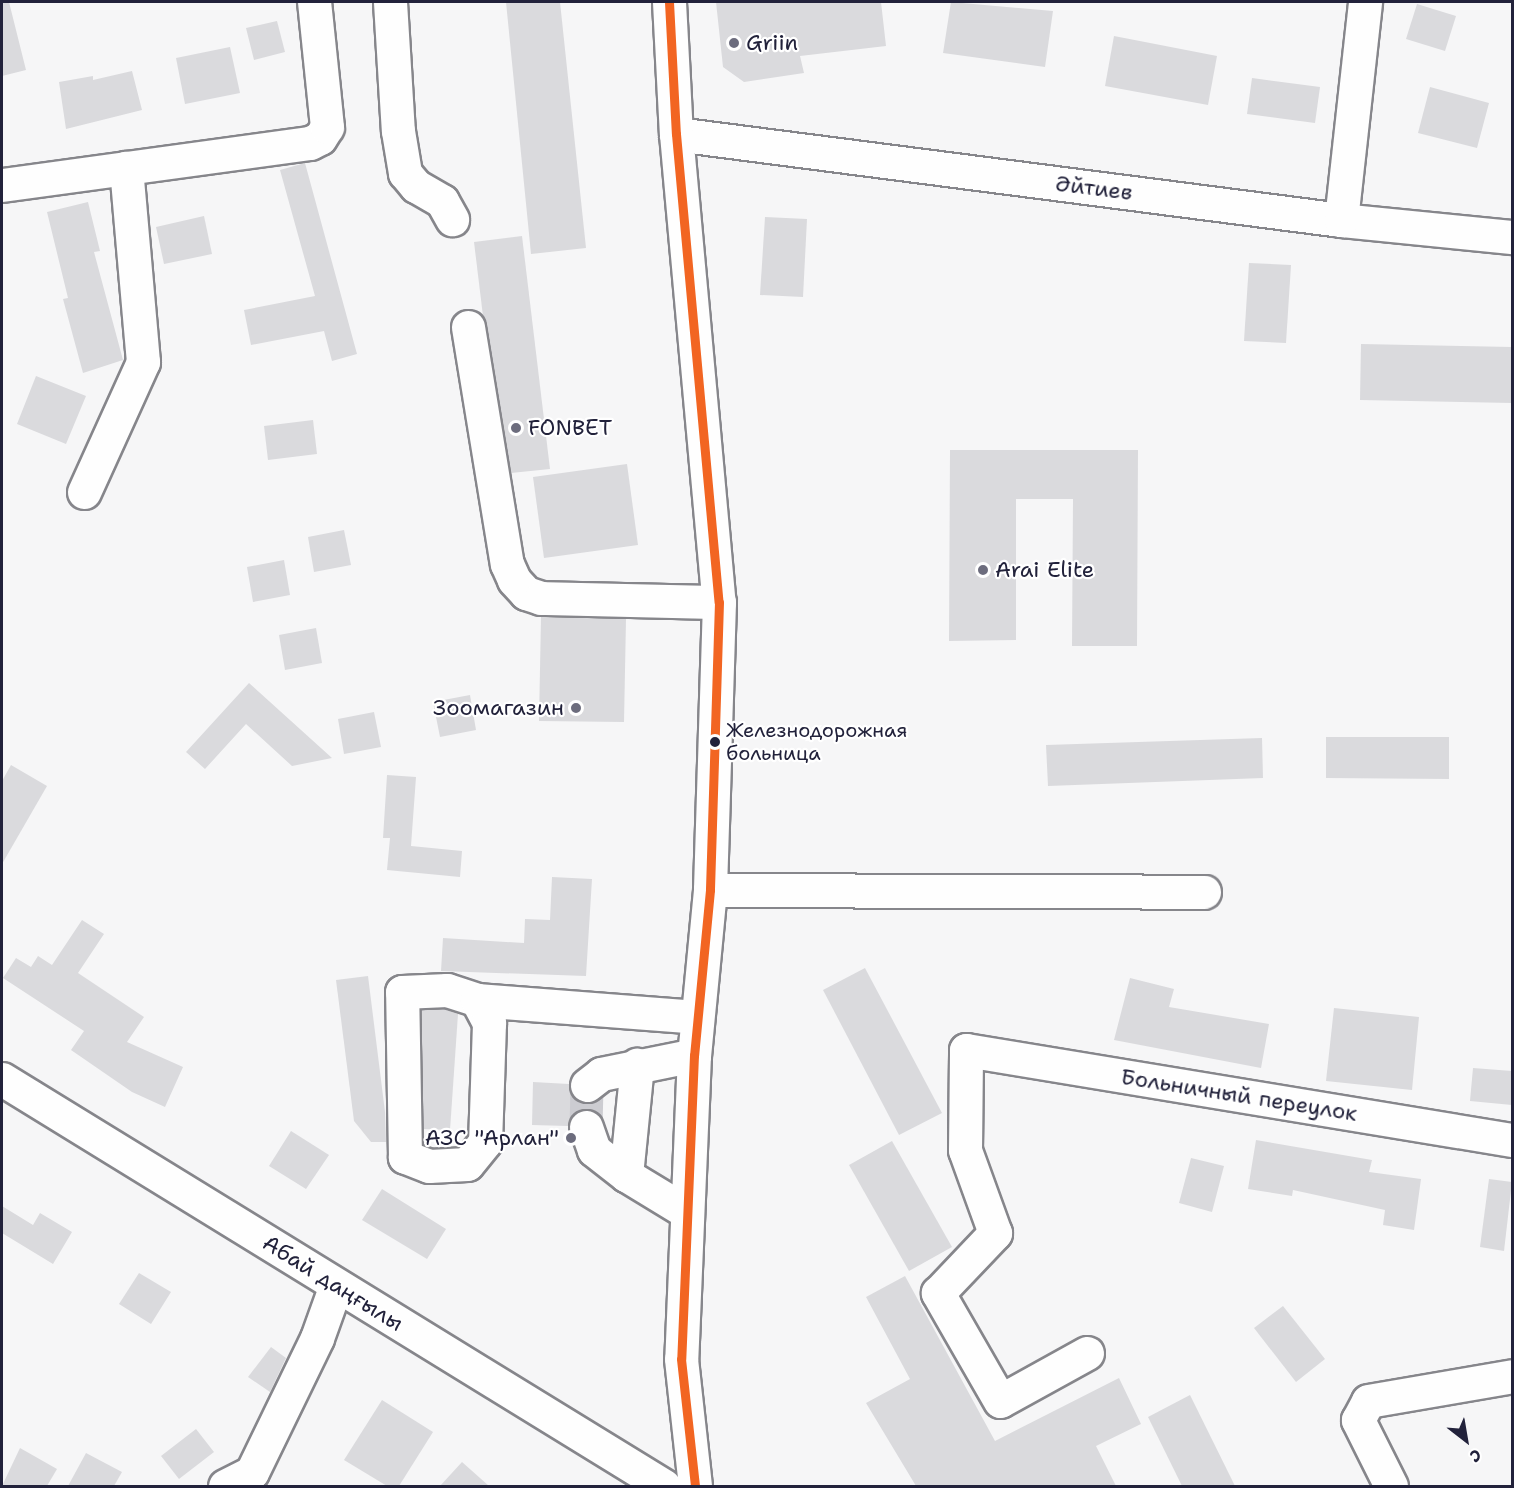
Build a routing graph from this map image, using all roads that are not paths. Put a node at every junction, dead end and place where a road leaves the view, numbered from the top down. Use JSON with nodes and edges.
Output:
{"nodes":[{"id":1,"x":314,"y":2,"type":"edge"},
{"id":2,"x":390,"y":2,"type":"edge"},
{"id":3,"x":669,"y":2,"type":"edge"},
{"id":4,"x":1365,"y":2,"type":"edge"},
{"id":5,"x":676,"y":134,"type":"junction"},
{"id":6,"x":126,"y":168,"type":"junction"},
{"id":7,"x":2,"y":185,"type":"edge"},
{"id":8,"x":452,"y":219,"type":"dead end"},
{"id":9,"x":1341,"y":220,"type":"junction"},
{"id":10,"x":1512,"y":237,"type":"edge"},
{"id":11,"x":468,"y":327,"type":"dead end"},
{"id":12,"x":84,"y":492,"type":"dead end"},
{"id":13,"x":719,"y":602,"type":"junction"},
{"id":14,"x":710,"y":890,"type":"junction"},
{"id":15,"x":1204,"y":892,"type":"dead end"},
{"id":16,"x":477,"y":1000,"type":"junction"},
{"id":17,"x":696,"y":1017,"type":"junction"},
{"id":18,"x":694,"y":1055,"type":"junction"},
{"id":19,"x":637,"y":1065,"type":"junction"},
{"id":20,"x":2,"y":1079,"type":"edge"},
{"id":21,"x":587,"y":1084,"type":"dead end"},
{"id":22,"x":586,"y":1127,"type":"tunnel mouth"},
{"id":23,"x":1512,"y":1140,"type":"edge"},
{"id":24,"x":626,"y":1175,"type":"junction"},
{"id":25,"x":687,"y":1212,"type":"junction"},
{"id":26,"x":336,"y":1285,"type":"junction"},
{"id":27,"x":1087,"y":1353,"type":"dead end"},
{"id":28,"x":1512,"y":1376,"type":"edge"},
{"id":29,"x":225,"y":1486,"type":"edge"},
{"id":30,"x":664,"y":1486,"type":"edge"},
{"id":31,"x":695,"y":1486,"type":"edge"},
{"id":32,"x":1391,"y":1486,"type":"edge"}],
"edges":[{"from":1,"to":6,"type":"street"},
{"from":2,"to":8,"type":"street"},
{"from":3,"to":5,"type":"street"},
{"from":4,"to":9,"type":"street"},
{"from":5,"to":9,"type":"street","name":"Әйтиев"},
{"from":5,"to":13,"type":"street"},
{"from":6,"to":7,"type":"street"},
{"from":6,"to":12,"type":"street"},
{"from":9,"to":10,"type":"street","name":"Әйтиев"},
{"from":11,"to":13,"type":"street"},
{"from":13,"to":14,"type":"street"},
{"from":14,"to":15,"type":"street"},
{"from":14,"to":17,"type":"street"},
{"from":16,"to":16,"type":"street"},
{"from":16,"to":17,"type":"street"},
{"from":17,"to":18,"type":"street"},
{"from":18,"to":19,"type":"street"},
{"from":18,"to":25,"type":"street"},
{"from":19,"to":21,"type":"street"},
{"from":19,"to":24,"type":"street"},
{"from":20,"to":26,"type":"street","name":"Абай даңғылы"},
{"from":22,"to":24,"type":"street"},
{"from":23,"to":27,"type":"street","name":"Больничный переулок"},
{"from":24,"to":25,"type":"street"},
{"from":25,"to":31,"type":"street"},
{"from":26,"to":29,"type":"street"},
{"from":26,"to":30,"type":"street","name":"Абай даңғылы"},
{"from":28,"to":32,"type":"street"}]}
